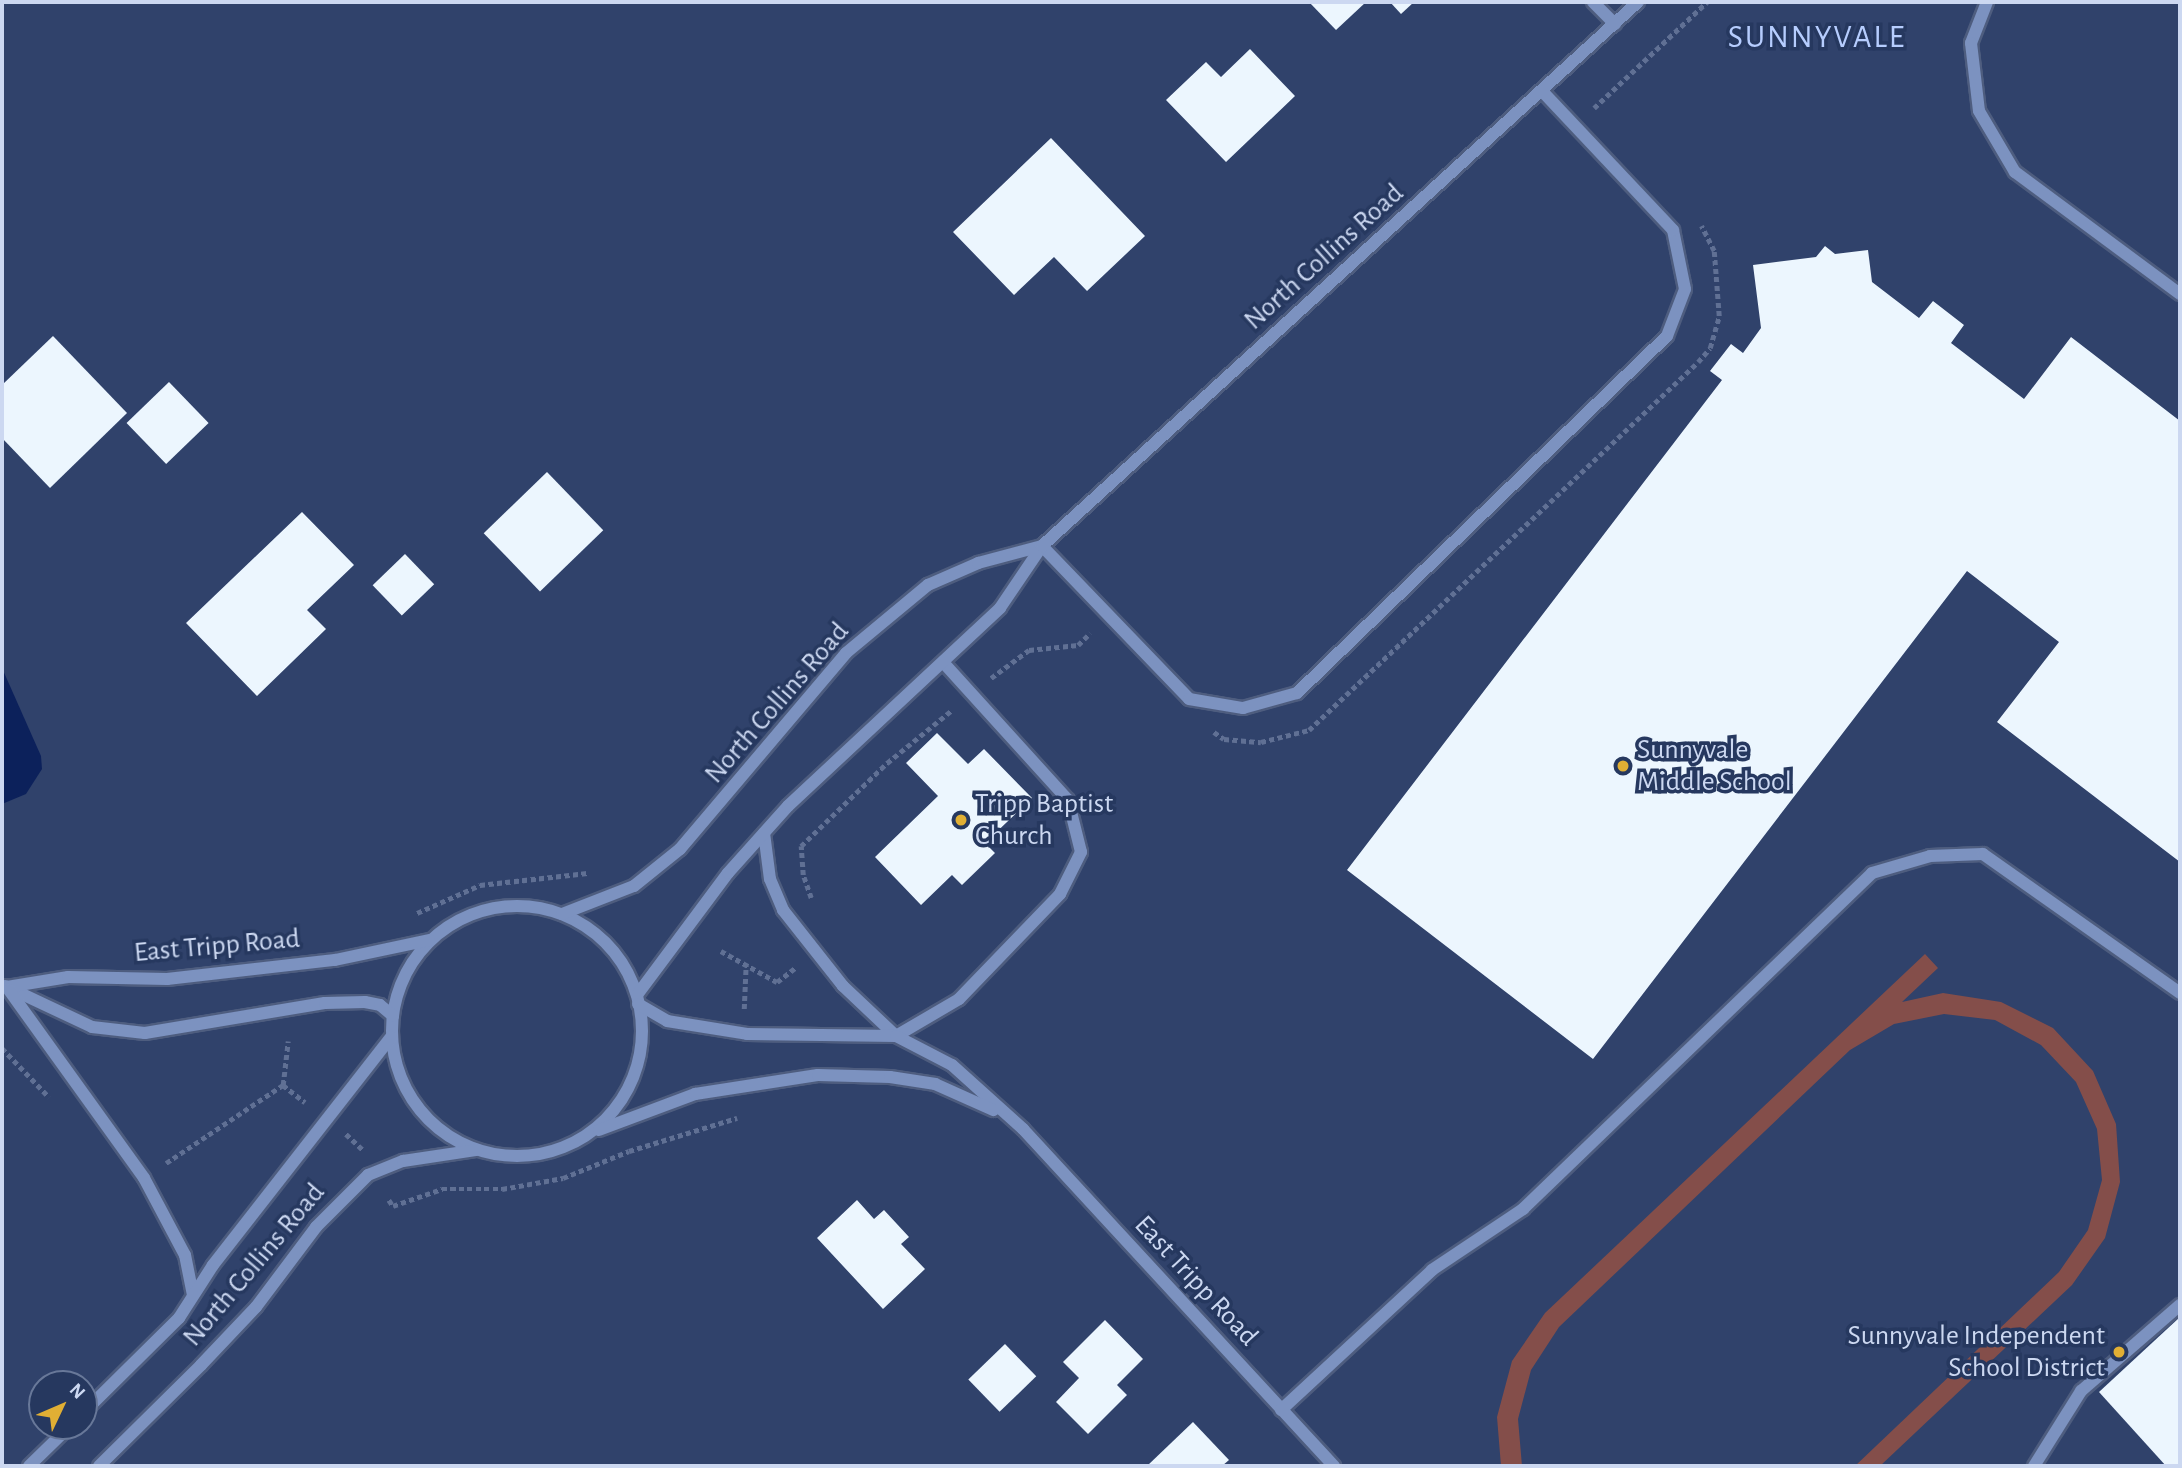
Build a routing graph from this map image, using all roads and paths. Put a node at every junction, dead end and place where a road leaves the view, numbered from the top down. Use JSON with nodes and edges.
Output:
{"nodes":[{"id":1,"x":1593,"y":2,"type":"edge"},
{"id":2,"x":1638,"y":2,"type":"edge"},
{"id":3,"x":1707,"y":2,"type":"edge"},
{"id":4,"x":1987,"y":2,"type":"edge"},
{"id":5,"x":1615,"y":24,"type":"junction"},
{"id":6,"x":1543,"y":92,"type":"junction"},
{"id":7,"x":1603,"y":118,"type":"dead end"},
{"id":8,"x":1700,"y":223,"type":"dead end"},
{"id":9,"x":2180,"y":294,"type":"edge"},
{"id":10,"x":1042,"y":546,"type":"junction"},
{"id":11,"x":1109,"y":616,"type":"junction"},
{"id":12,"x":943,"y":662,"type":"junction"},
{"id":13,"x":972,"y":694,"type":"junction"},
{"id":14,"x":1205,"y":726,"type":"dead end"},
{"id":15,"x":764,"y":833,"type":"junction"},
{"id":16,"x":596,"y":870,"type":"dead end"},
{"id":17,"x":818,"y":909,"type":"dead end"},
{"id":18,"x":562,"y":914,"type":"junction"},
{"id":19,"x":413,"y":915,"type":"dead end"},
{"id":20,"x":429,"y":940,"type":"junction"},
{"id":21,"x":721,"y":951,"type":"dead end"},
{"id":22,"x":747,"y":964,"type":"junction"},
{"id":23,"x":800,"y":964,"type":"dead end"},
{"id":24,"x":4,"y":986,"type":"edge"},
{"id":25,"x":2180,"y":993,"type":"edge"},
{"id":26,"x":638,"y":1000,"type":"junction"},
{"id":27,"x":744,"y":1013,"type":"dead end"},
{"id":28,"x":393,"y":1016,"type":"junction"},
{"id":29,"x":896,"y":1036,"type":"junction"},
{"id":30,"x":391,"y":1037,"type":"junction"},
{"id":31,"x":288,"y":1041,"type":"dead end"},
{"id":32,"x":2,"y":1048,"type":"edge"},
{"id":33,"x":283,"y":1085,"type":"junction"},
{"id":34,"x":52,"y":1099,"type":"dead end"},
{"id":35,"x":305,"y":1102,"type":"dead end"},
{"id":36,"x":748,"y":1115,"type":"dead end"},
{"id":37,"x":1023,"y":1129,"type":"junction"},
{"id":38,"x":346,"y":1134,"type":"dead end"},
{"id":39,"x":589,"y":1134,"type":"junction"},
{"id":40,"x":477,"y":1150,"type":"junction"},
{"id":41,"x":368,"y":1155,"type":"dead end"},
{"id":42,"x":160,"y":1167,"type":"dead end"},
{"id":43,"x":389,"y":1200,"type":"dead end"},
{"id":44,"x":193,"y":1296,"type":"junction"},
{"id":45,"x":2180,"y":1305,"type":"edge"},
{"id":46,"x":98,"y":1398,"type":"edge"},
{"id":47,"x":1281,"y":1410,"type":"junction"},
{"id":48,"x":56,"y":1440,"type":"edge"},
{"id":49,"x":29,"y":1466,"type":"edge"},
{"id":50,"x":99,"y":1466,"type":"edge"},
{"id":51,"x":1334,"y":1466,"type":"edge"},
{"id":52,"x":2034,"y":1466,"type":"edge"}],
"edges":[{"from":1,"to":5,"type":"street"},
{"from":2,"to":5,"type":"street","name":"North Collins Road"},
{"from":3,"to":7,"type":"path"},
{"from":4,"to":9,"type":"street"},
{"from":5,"to":6,"type":"street","name":"North Collins Road"},
{"from":6,"to":10,"type":"street","name":"North Collins Road"},
{"from":6,"to":11,"type":"street"},
{"from":8,"to":14,"type":"path"},
{"from":10,"to":11,"type":"street"},
{"from":10,"to":12,"type":"street","name":"North Collins Road"},
{"from":10,"to":18,"type":"street","name":"North Collins Road"},
{"from":11,"to":13,"type":"path"},
{"from":12,"to":13,"type":"street"},
{"from":12,"to":15,"type":"street","name":"North Collins Road"},
{"from":13,"to":17,"type":"path"},
{"from":13,"to":29,"type":"street"},
{"from":15,"to":26,"type":"street","name":"North Collins Road"},
{"from":15,"to":29,"type":"street"},
{"from":16,"to":19,"type":"path"},
{"from":18,"to":20,"type":"street"},
{"from":18,"to":26,"type":"street"},
{"from":20,"to":24,"type":"street","name":"East Tripp Road"},
{"from":20,"to":28,"type":"street"},
{"from":21,"to":22,"type":"path"},
{"from":22,"to":23,"type":"path"},
{"from":22,"to":27,"type":"path"},
{"from":24,"to":28,"type":"street"},
{"from":24,"to":44,"type":"street"},
{"from":25,"to":47,"type":"street"},
{"from":26,"to":29,"type":"street","name":"East Tripp Road"},
{"from":26,"to":39,"type":"street"},
{"from":28,"to":30,"type":"street"},
{"from":29,"to":37,"type":"street","name":"East Tripp Road"},
{"from":30,"to":40,"type":"street"},
{"from":30,"to":44,"type":"street","name":"North Collins Road"},
{"from":31,"to":33,"type":"path"},
{"from":32,"to":34,"type":"path"},
{"from":33,"to":35,"type":"path"},
{"from":33,"to":42,"type":"path"},
{"from":36,"to":43,"type":"path"},
{"from":37,"to":39,"type":"street","name":"East Tripp Road"},
{"from":37,"to":47,"type":"street","name":"East Tripp Road"},
{"from":38,"to":41,"type":"path"},
{"from":39,"to":40,"type":"street"},
{"from":40,"to":50,"type":"street","name":"North Collins Road"},
{"from":44,"to":46,"type":"street","name":"North Collins Road"},
{"from":45,"to":52,"type":"street"},
{"from":47,"to":51,"type":"street","name":"East Tripp Road"},
{"from":48,"to":49,"type":"street"}]}
